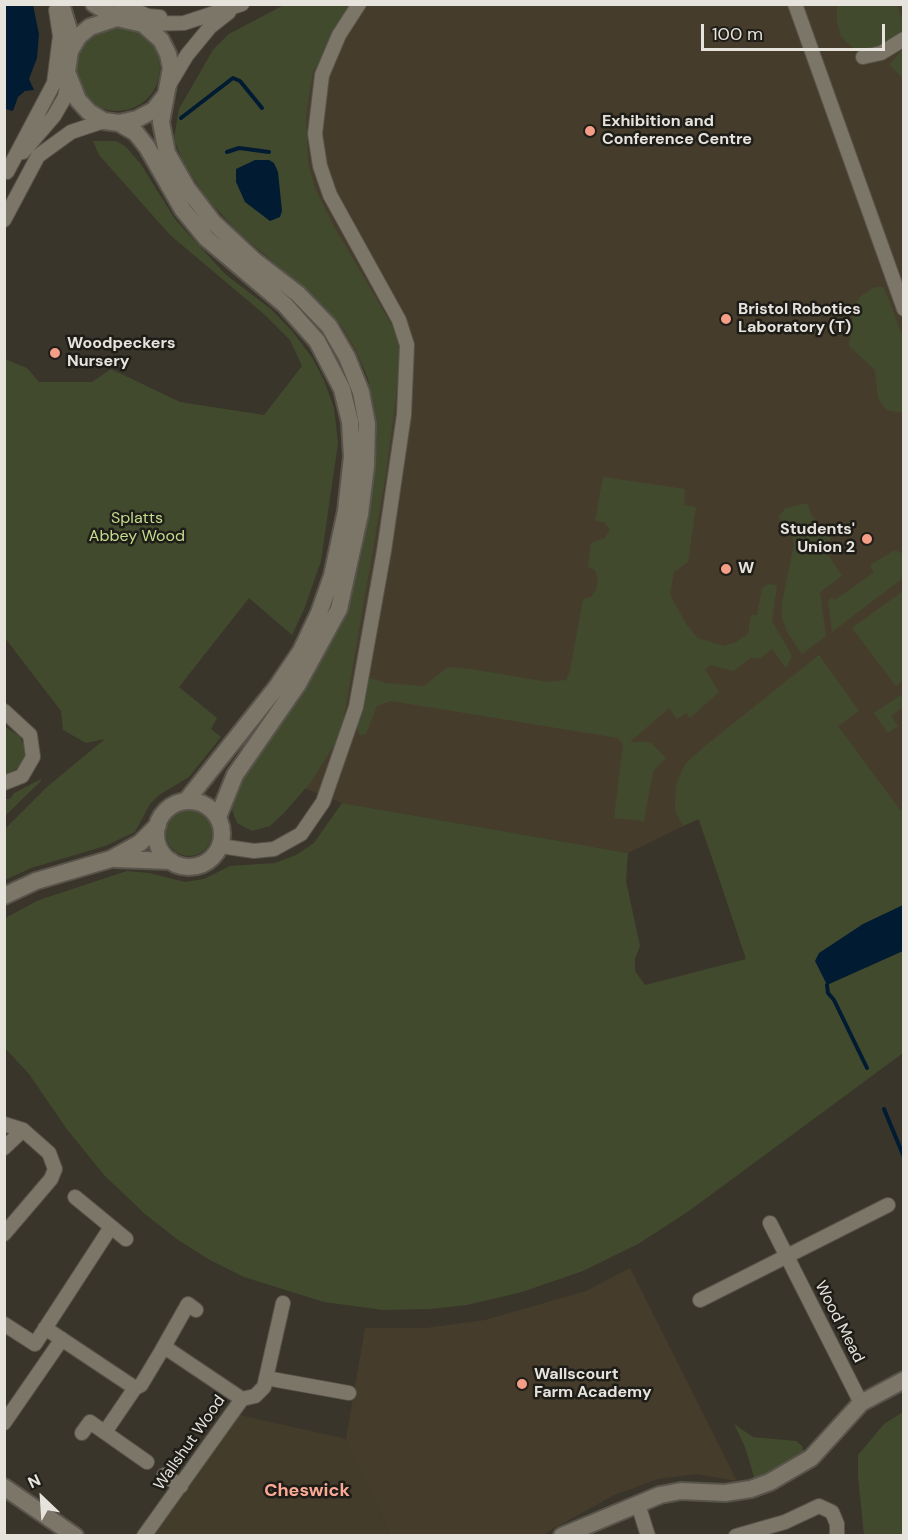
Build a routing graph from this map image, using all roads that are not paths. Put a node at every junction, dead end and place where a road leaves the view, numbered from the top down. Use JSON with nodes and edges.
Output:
{"nodes":[{"id":1,"x":54,"y":4,"type":"edge"},
{"id":2,"x":61,"y":4,"type":"edge"},
{"id":3,"x":94,"y":4,"type":"edge"},
{"id":4,"x":359,"y":4,"type":"edge"},
{"id":5,"x":795,"y":4,"type":"edge"},
{"id":6,"x":238,"y":7,"type":"edge"},
{"id":7,"x":118,"y":11,"type":"edge"},
{"id":8,"x":202,"y":17,"type":"junction"},
{"id":9,"x":143,"y":24,"type":"junction"},
{"id":10,"x":903,"y":39,"type":"edge"},
{"id":11,"x":70,"y":51,"type":"junction"},
{"id":12,"x":863,"y":57,"type":"dead end"},
{"id":13,"x":68,"y":81,"type":"junction"},
{"id":14,"x":167,"y":91,"type":"junction"},
{"id":15,"x":112,"y":122,"type":"junction"},
{"id":16,"x":6,"y":175,"type":"edge"},
{"id":17,"x":4,"y":220,"type":"edge"},
{"id":18,"x":903,"y":309,"type":"edge"},
{"id":19,"x":4,"y":711,"type":"edge"},
{"id":20,"x":10,"y":720,"type":"edge"},
{"id":21,"x":4,"y":783,"type":"edge"},
{"id":22,"x":186,"y":801,"type":"junction"},
{"id":23,"x":218,"y":817,"type":"junction"},
{"id":24,"x":158,"y":825,"type":"junction"},
{"id":25,"x":220,"y":846,"type":"junction"},
{"id":26,"x":111,"y":859,"type":"junction"},
{"id":27,"x":171,"y":861,"type":"junction"},
{"id":28,"x":4,"y":896,"type":"edge"},
{"id":29,"x":4,"y":1124,"type":"edge"},
{"id":30,"x":23,"y":1130,"type":"junction"},
{"id":31,"x":4,"y":1148,"type":"edge"},
{"id":32,"x":75,"y":1197,"type":"dead end"},
{"id":33,"x":888,"y":1205,"type":"dead end"},
{"id":34,"x":770,"y":1223,"type":"dead end"},
{"id":35,"x":111,"y":1227,"type":"junction"},
{"id":36,"x":4,"y":1234,"type":"edge"},
{"id":37,"x":126,"y":1239,"type":"dead end"},
{"id":38,"x":787,"y":1256,"type":"junction"},
{"id":39,"x":700,"y":1300,"type":"dead end"},
{"id":40,"x":283,"y":1303,"type":"dead end"},
{"id":41,"x":196,"y":1310,"type":"dead end"},
{"id":42,"x":4,"y":1324,"type":"edge"},
{"id":43,"x":45,"y":1328,"type":"junction"},
{"id":44,"x":62,"y":1339,"type":"junction"},
{"id":45,"x":162,"y":1350,"type":"junction"},
{"id":46,"x":266,"y":1378,"type":"junction"},
{"id":47,"x":903,"y":1380,"type":"edge"},
{"id":48,"x":135,"y":1388,"type":"junction"},
{"id":49,"x":349,"y":1393,"type":"dead end"},
{"id":50,"x":242,"y":1399,"type":"junction"},
{"id":51,"x":861,"y":1403,"type":"junction"},
{"id":52,"x":4,"y":1423,"type":"edge"},
{"id":53,"x":105,"y":1432,"type":"junction"},
{"id":54,"x":82,"y":1433,"type":"dead end"},
{"id":55,"x":147,"y":1462,"type":"dead end"},
{"id":56,"x":164,"y":1475,"type":"dead end"},
{"id":57,"x":181,"y":1486,"type":"junction"},
{"id":58,"x":4,"y":1487,"type":"edge"},
{"id":59,"x":638,"y":1504,"type":"junction"},
{"id":60,"x":740,"y":1535,"type":"edge"},
{"id":61,"x":75,"y":1536,"type":"edge"},
{"id":62,"x":144,"y":1536,"type":"edge"},
{"id":63,"x":562,"y":1536,"type":"edge"},
{"id":64,"x":648,"y":1536,"type":"edge"},
{"id":65,"x":837,"y":1536,"type":"edge"}],
"edges":[{"from":1,"to":16,"type":"street"},
{"from":2,"to":11,"type":"street"},
{"from":3,"to":7,"type":"street"},
{"from":4,"to":25,"type":"street"},
{"from":5,"to":18,"type":"street"},
{"from":6,"to":8,"type":"street"},
{"from":6,"to":14,"type":"street"},
{"from":7,"to":8,"type":"street"},
{"from":7,"to":9,"type":"street"},
{"from":7,"to":11,"type":"street"},
{"from":8,"to":9,"type":"street"},
{"from":9,"to":14,"type":"street"},
{"from":10,"to":12,"type":"street"},
{"from":11,"to":13,"type":"street"},
{"from":13,"to":15,"type":"street"},
{"from":13,"to":16,"type":"street"},
{"from":14,"to":15,"type":"street"},
{"from":14,"to":23,"type":"street"},
{"from":15,"to":17,"type":"street"},
{"from":15,"to":22,"type":"street"},
{"from":19,"to":20,"type":"street"},
{"from":20,"to":21,"type":"street"},
{"from":22,"to":23,"type":"street"},
{"from":22,"to":24,"type":"street"},
{"from":23,"to":25,"type":"street"},
{"from":24,"to":26,"type":"street"},
{"from":24,"to":27,"type":"street"},
{"from":25,"to":27,"type":"street"},
{"from":26,"to":27,"type":"street"},
{"from":26,"to":28,"type":"street"},
{"from":29,"to":30,"type":"street"},
{"from":30,"to":31,"type":"street"},
{"from":30,"to":36,"type":"street"},
{"from":32,"to":35,"type":"street"},
{"from":33,"to":38,"type":"street"},
{"from":34,"to":38,"type":"street","name":"Wood Mead"},
{"from":35,"to":37,"type":"street"},
{"from":35,"to":43,"type":"street"},
{"from":38,"to":39,"type":"street"},
{"from":38,"to":51,"type":"street","name":"Wood Mead"},
{"from":40,"to":46,"type":"street"},
{"from":41,"to":45,"type":"street"},
{"from":42,"to":43,"type":"street"},
{"from":43,"to":44,"type":"street"},
{"from":44,"to":48,"type":"street"},
{"from":44,"to":52,"type":"street"},
{"from":45,"to":48,"type":"street"},
{"from":45,"to":50,"type":"street"},
{"from":46,"to":49,"type":"street"},
{"from":46,"to":50,"type":"street","name":"Wallshut Wood"},
{"from":47,"to":51,"type":"street"},
{"from":48,"to":53,"type":"street"},
{"from":50,"to":57,"type":"street","name":"Wallshut Wood"},
{"from":51,"to":59,"type":"street"},
{"from":53,"to":54,"type":"street"},
{"from":53,"to":55,"type":"street"},
{"from":56,"to":57,"type":"street"},
{"from":57,"to":62,"type":"street","name":"Wallshut Wood"},
{"from":58,"to":61,"type":"street"},
{"from":59,"to":63,"type":"street"},
{"from":59,"to":64,"type":"street"},
{"from":60,"to":65,"type":"street"}]}
